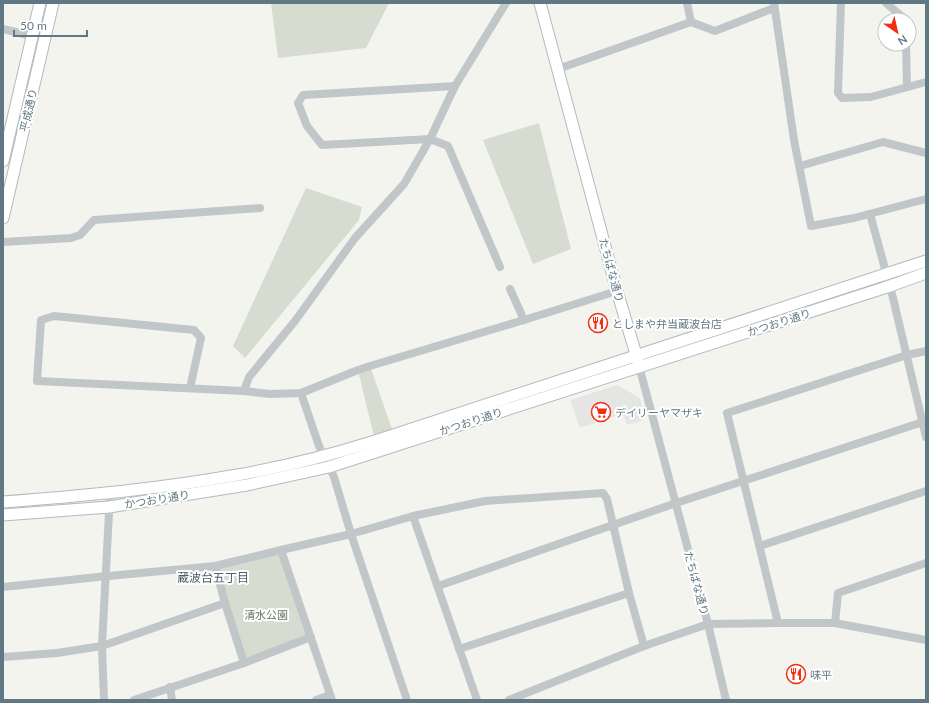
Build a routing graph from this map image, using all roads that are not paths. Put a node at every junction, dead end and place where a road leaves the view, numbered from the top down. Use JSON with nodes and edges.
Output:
{"nodes":[{"id":1,"x":40,"y":3,"type":"edge"},
{"id":2,"x":53,"y":3,"type":"edge"},
{"id":3,"x":506,"y":3,"type":"edge"},
{"id":4,"x":540,"y":3,"type":"edge"},
{"id":5,"x":687,"y":3,"type":"edge"},
{"id":6,"x":842,"y":3,"type":"edge"},
{"id":7,"x":886,"y":3,"type":"edge"},
{"id":8,"x":774,"y":5,"type":"edge"},
{"id":9,"x":897,"y":12,"type":"edge"},
{"id":10,"x":691,"y":22,"type":"junction"},
{"id":11,"x":3,"y":29,"type":"edge"},
{"id":12,"x":32,"y":36,"type":"junction"},
{"id":13,"x":906,"y":52,"type":"edge"},
{"id":14,"x":558,"y":69,"type":"junction"},
{"id":15,"x":926,"y":82,"type":"edge"},
{"id":16,"x":456,"y":86,"type":"junction"},
{"id":17,"x":907,"y":87,"type":"junction"},
{"id":18,"x":430,"y":139,"type":"junction"},
{"id":19,"x":926,"y":153,"type":"edge"},
{"id":20,"x":3,"y":161,"type":"edge"},
{"id":21,"x":800,"y":166,"type":"junction"},
{"id":22,"x":926,"y":199,"type":"edge"},
{"id":23,"x":260,"y":208,"type":"dead end"},
{"id":24,"x":870,"y":214,"type":"junction"},
{"id":25,"x":3,"y":218,"type":"edge"},
{"id":26,"x":3,"y":242,"type":"edge"},
{"id":27,"x":926,"y":261,"type":"edge"},
{"id":28,"x":500,"y":267,"type":"dead end"},
{"id":29,"x":926,"y":273,"type":"edge"},
{"id":30,"x":886,"y":274,"type":"junction"},
{"id":31,"x":890,"y":286,"type":"junction"},
{"id":32,"x":510,"y":289,"type":"dead end"},
{"id":33,"x":618,"y":291,"type":"junction"},
{"id":34,"x":524,"y":320,"type":"junction"},
{"id":35,"x":926,"y":352,"type":"edge"},
{"id":36,"x":907,"y":355,"type":"junction"},
{"id":37,"x":638,"y":361,"type":"junction"},
{"id":38,"x":190,"y":388,"type":"junction"},
{"id":39,"x":244,"y":391,"type":"junction"},
{"id":40,"x":301,"y":393,"type":"junction"},
{"id":41,"x":924,"y":422,"type":"edge"},
{"id":42,"x":926,"y":437,"type":"edge"},
{"id":43,"x":324,"y":456,"type":"junction"},
{"id":44,"x":329,"y":467,"type":"junction"},
{"id":45,"x":744,"y":481,"type":"junction"},
{"id":46,"x":926,"y":491,"type":"edge"},
{"id":47,"x":110,"y":493,"type":"junction"},
{"id":48,"x":3,"y":502,"type":"edge"},
{"id":49,"x":676,"y":503,"type":"junction"},
{"id":50,"x":109,"y":506,"type":"junction"},
{"id":51,"x":3,"y":515,"type":"edge"},
{"id":52,"x":413,"y":516,"type":"junction"},
{"id":53,"x":613,"y":524,"type":"junction"},
{"id":54,"x":351,"y":534,"type":"junction"},
{"id":55,"x":760,"y":546,"type":"junction"},
{"id":56,"x":281,"y":550,"type":"junction"},
{"id":57,"x":926,"y":563,"type":"edge"},
{"id":58,"x":215,"y":566,"type":"junction"},
{"id":59,"x":105,"y":576,"type":"junction"},
{"id":60,"x":438,"y":586,"type":"junction"},
{"id":61,"x":3,"y":587,"type":"edge"},
{"id":62,"x":629,"y":593,"type":"junction"},
{"id":63,"x":225,"y":603,"type":"junction"},
{"id":64,"x":778,"y":622,"type":"junction"},
{"id":65,"x":835,"y":623,"type":"junction"},
{"id":66,"x":708,"y":624,"type":"junction"},
{"id":67,"x":311,"y":638,"type":"junction"},
{"id":68,"x":926,"y":640,"type":"edge"},
{"id":69,"x":102,"y":646,"type":"junction"},
{"id":70,"x":644,"y":646,"type":"junction"},
{"id":71,"x":459,"y":649,"type":"junction"},
{"id":72,"x":3,"y":657,"type":"edge"},
{"id":73,"x":244,"y":663,"type":"junction"},
{"id":74,"x":170,"y":687,"type":"junction"},
{"id":75,"x":331,"y":698,"type":"edge"},
{"id":76,"x":104,"y":700,"type":"edge"},
{"id":77,"x":134,"y":700,"type":"edge"},
{"id":78,"x":172,"y":700,"type":"edge"},
{"id":79,"x":316,"y":700,"type":"edge"},
{"id":80,"x":407,"y":700,"type":"edge"},
{"id":81,"x":477,"y":700,"type":"edge"},
{"id":82,"x":509,"y":700,"type":"edge"},
{"id":83,"x":726,"y":700,"type":"edge"}],
"edges":[{"from":1,"to":12,"type":"street","name":"平成通り"},
{"from":2,"to":25,"type":"street","name":"平成通り"},
{"from":3,"to":16,"type":"street"},
{"from":4,"to":14,"type":"street","name":"たちばな通り"},
{"from":5,"to":10,"type":"street"},
{"from":6,"to":17,"type":"street"},
{"from":7,"to":9,"type":"street"},
{"from":8,"to":10,"type":"street"},
{"from":8,"to":21,"type":"street"},
{"from":10,"to":14,"type":"street"},
{"from":11,"to":12,"type":"street"},
{"from":12,"to":20,"type":"street","name":"平成通り"},
{"from":13,"to":17,"type":"street"},
{"from":14,"to":33,"type":"street","name":"たちばな通り"},
{"from":15,"to":17,"type":"street"},
{"from":16,"to":18,"type":"street"},
{"from":16,"to":18,"type":"street"},
{"from":18,"to":28,"type":"street"},
{"from":18,"to":39,"type":"street"},
{"from":19,"to":21,"type":"street"},
{"from":21,"to":24,"type":"street"},
{"from":22,"to":24,"type":"street"},
{"from":23,"to":26,"type":"street"},
{"from":24,"to":30,"type":"street"},
{"from":27,"to":30,"type":"street","name":"かつおり通り"},
{"from":29,"to":31,"type":"street","name":"かつおり通り"},
{"from":30,"to":31,"type":"street"},
{"from":30,"to":37,"type":"street","name":"かつおり通り"},
{"from":31,"to":36,"type":"street"},
{"from":31,"to":37,"type":"street","name":"かつおり通り"},
{"from":32,"to":34,"type":"street"},
{"from":33,"to":34,"type":"street"},
{"from":33,"to":37,"type":"street","name":"たちばな通り"},
{"from":34,"to":40,"type":"street"},
{"from":35,"to":36,"type":"street"},
{"from":36,"to":41,"type":"street"},
{"from":36,"to":45,"type":"street"},
{"from":37,"to":43,"type":"street","name":"かつおり通り"},
{"from":37,"to":44,"type":"street","name":"かつおり通り"},
{"from":37,"to":49,"type":"street","name":"たちばな通り"},
{"from":38,"to":38,"type":"street"},
{"from":38,"to":39,"type":"street"},
{"from":39,"to":40,"type":"street"},
{"from":40,"to":43,"type":"street"},
{"from":41,"to":42,"type":"street"},
{"from":41,"to":45,"type":"street"},
{"from":43,"to":44,"type":"street"},
{"from":43,"to":47,"type":"street","name":"かつおり通り"},
{"from":44,"to":50,"type":"street","name":"かつおり通り"},
{"from":44,"to":54,"type":"street"},
{"from":45,"to":49,"type":"street"},
{"from":45,"to":55,"type":"street"},
{"from":46,"to":55,"type":"street"},
{"from":47,"to":48,"type":"street","name":"かつおり通り"},
{"from":47,"to":50,"type":"street"},
{"from":49,"to":53,"type":"street"},
{"from":49,"to":66,"type":"street","name":"たちばな通り"},
{"from":50,"to":51,"type":"street","name":"かつおり通り"},
{"from":50,"to":59,"type":"street"},
{"from":52,"to":53,"type":"street"},
{"from":52,"to":54,"type":"street"},
{"from":52,"to":60,"type":"street"},
{"from":53,"to":60,"type":"street"},
{"from":53,"to":62,"type":"street"},
{"from":54,"to":56,"type":"street"},
{"from":54,"to":80,"type":"street"},
{"from":55,"to":64,"type":"street"},
{"from":56,"to":58,"type":"street"},
{"from":56,"to":67,"type":"street"},
{"from":57,"to":65,"type":"street"},
{"from":58,"to":59,"type":"street"},
{"from":58,"to":63,"type":"street"},
{"from":59,"to":61,"type":"street"},
{"from":59,"to":69,"type":"street"},
{"from":60,"to":71,"type":"street"},
{"from":62,"to":70,"type":"street"},
{"from":62,"to":71,"type":"street"},
{"from":63,"to":69,"type":"street"},
{"from":63,"to":73,"type":"street"},
{"from":64,"to":65,"type":"street"},
{"from":64,"to":66,"type":"street"},
{"from":65,"to":68,"type":"street"},
{"from":66,"to":70,"type":"street"},
{"from":66,"to":83,"type":"street","name":"たちばな通り"},
{"from":67,"to":73,"type":"street"},
{"from":67,"to":75,"type":"street"},
{"from":69,"to":72,"type":"street"},
{"from":69,"to":76,"type":"street"},
{"from":70,"to":82,"type":"street"},
{"from":71,"to":81,"type":"street"},
{"from":73,"to":74,"type":"street"},
{"from":74,"to":77,"type":"street"},
{"from":74,"to":78,"type":"street"},
{"from":75,"to":79,"type":"street"}]}
